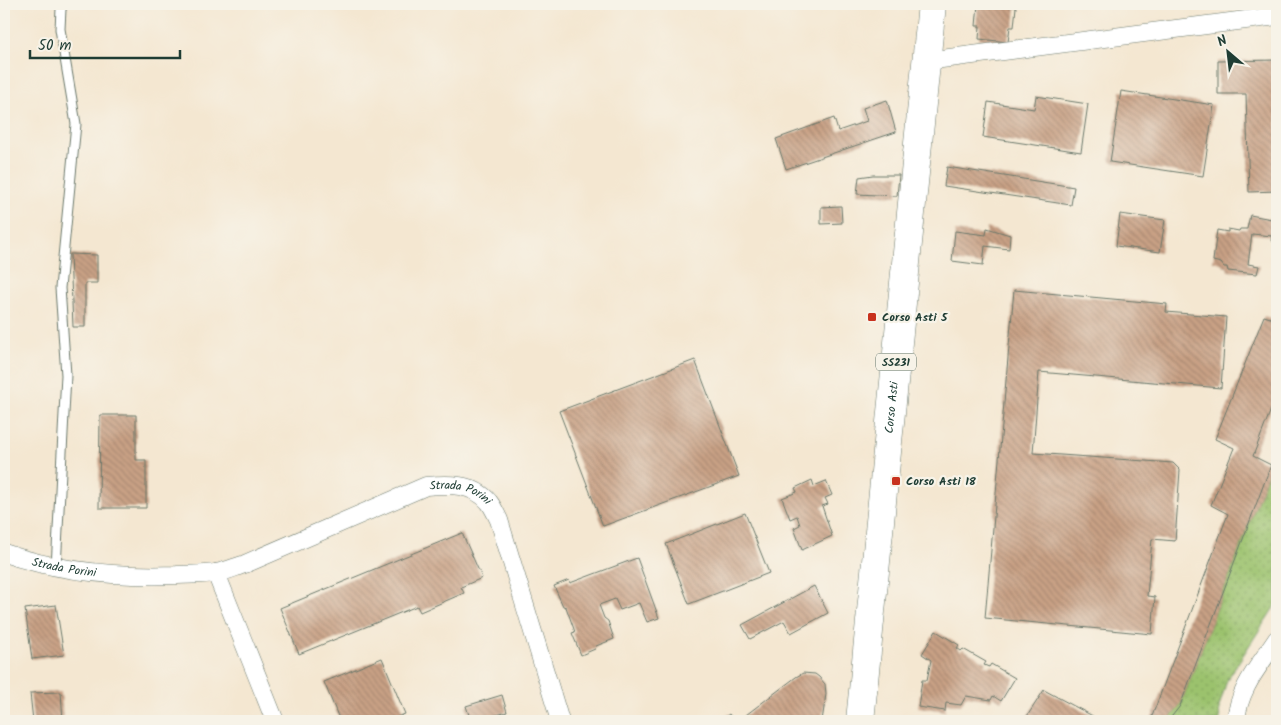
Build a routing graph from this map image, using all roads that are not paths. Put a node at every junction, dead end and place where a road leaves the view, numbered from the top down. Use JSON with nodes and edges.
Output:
{"nodes":[{"id":1,"x":64,"y":4,"type":"edge"},
{"id":2,"x":932,"y":4,"type":"edge"},
{"id":3,"x":1277,"y":16,"type":"edge"},
{"id":4,"x":926,"y":61,"type":"junction"},
{"id":5,"x":4,"y":554,"type":"edge"},
{"id":6,"x":56,"y":568,"type":"junction"},
{"id":7,"x":216,"y":573,"type":"junction"},
{"id":8,"x":1277,"y":640,"type":"edge"},
{"id":9,"x":275,"y":721,"type":"edge"},
{"id":10,"x":560,"y":721,"type":"edge"},
{"id":11,"x":860,"y":721,"type":"edge"},
{"id":12,"x":1236,"y":721,"type":"edge"}],
"edges":[{"from":1,"to":6,"type":"lane"},
{"from":2,"to":4,"type":"main road","name":"Corso Asti","number":"SS231"},
{"from":3,"to":4,"type":"street"},
{"from":4,"to":11,"type":"main road","name":"Corso Asti","number":"SS231"},
{"from":5,"to":6,"type":"street","name":"Strada Porini"},
{"from":6,"to":7,"type":"street","name":"Strada Porini"},
{"from":7,"to":9,"type":"street"},
{"from":7,"to":10,"type":"street","name":"Strada Porini"},
{"from":8,"to":12,"type":"street"}]}
